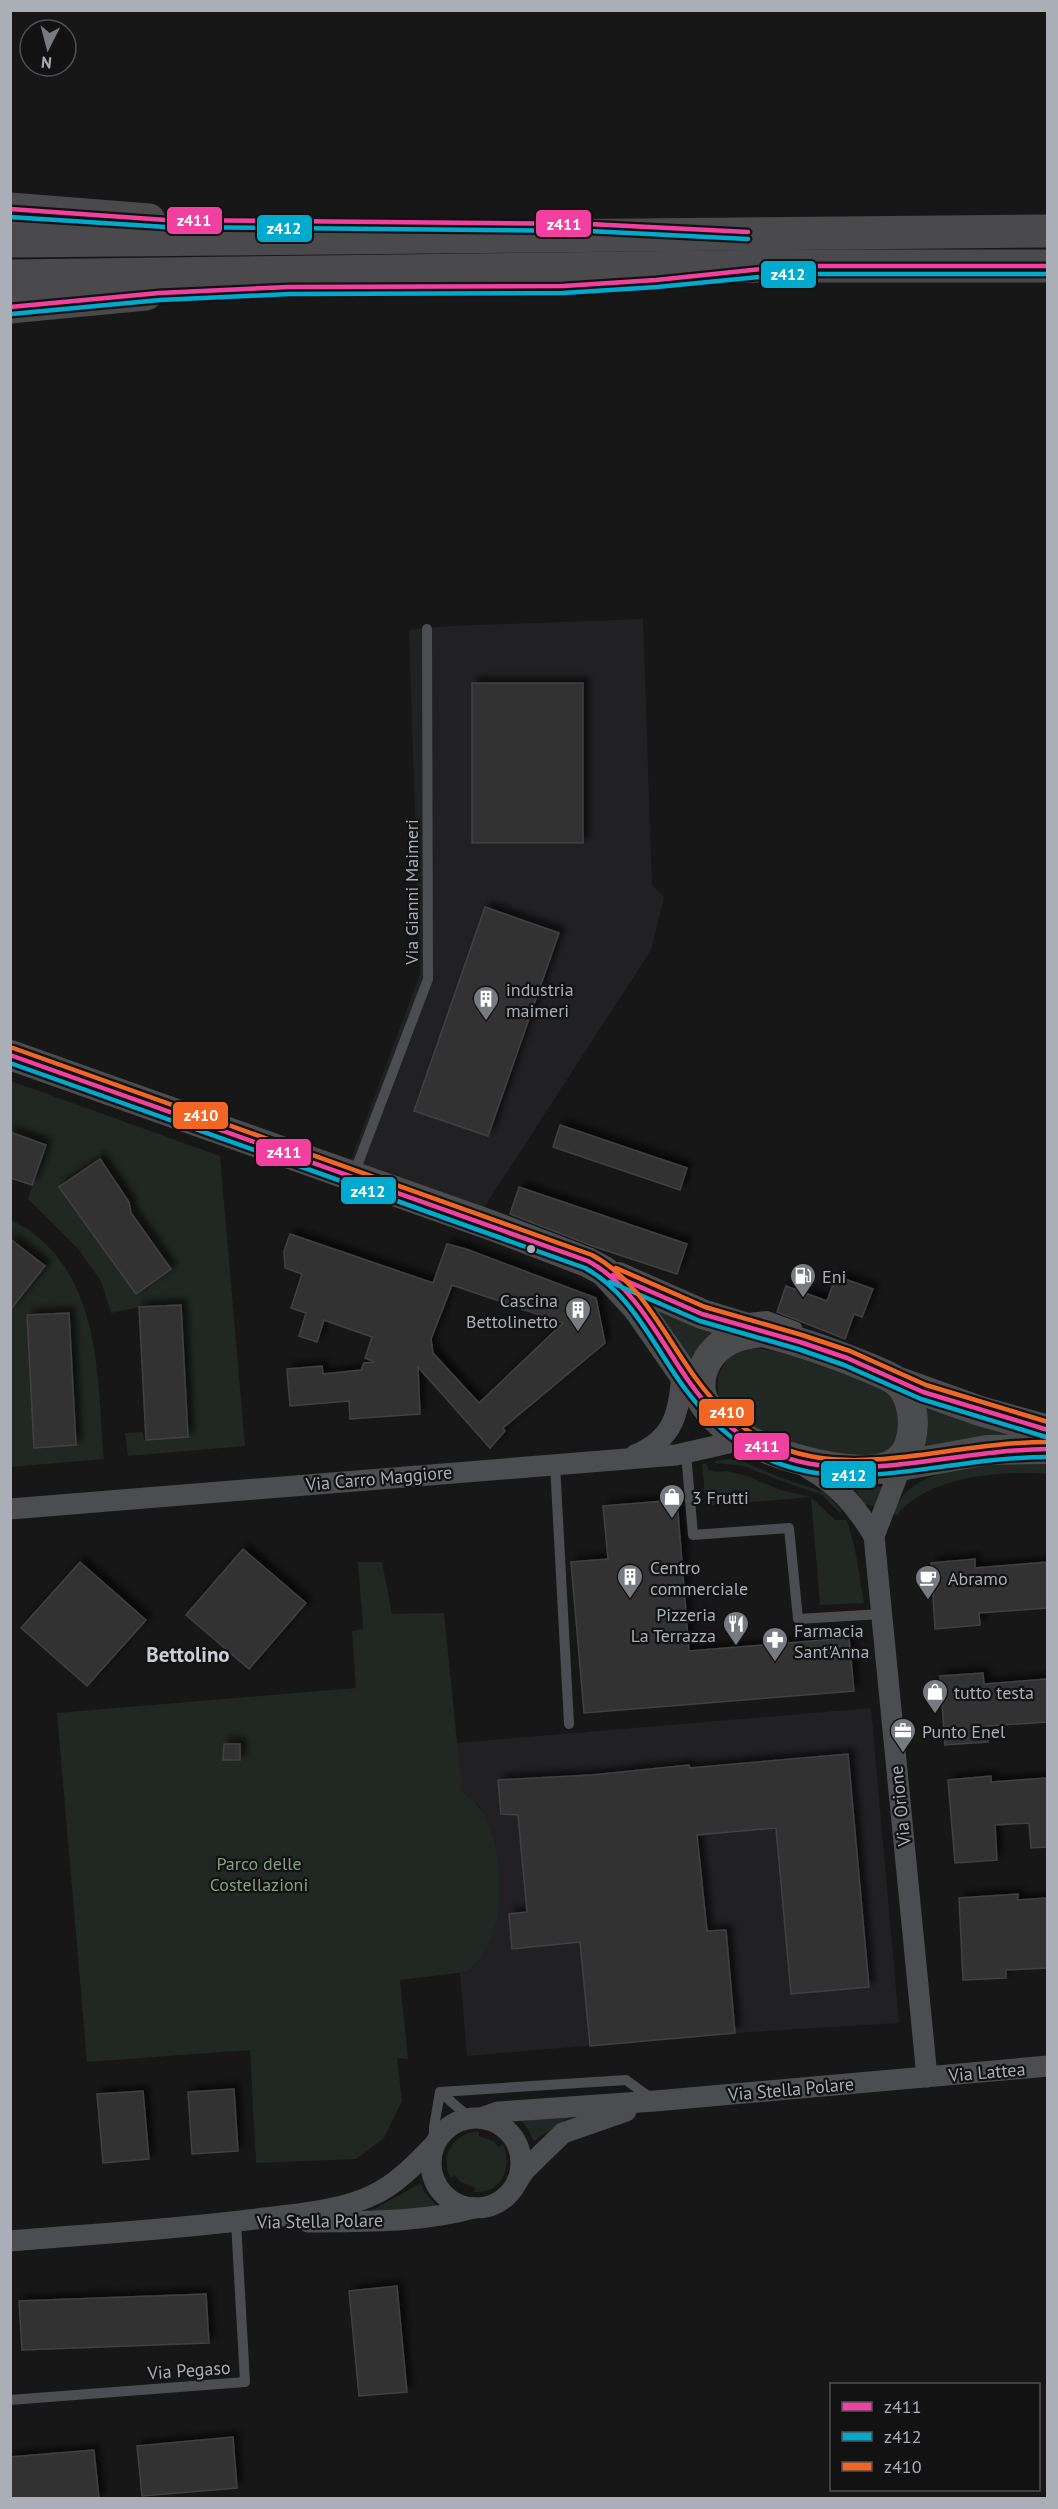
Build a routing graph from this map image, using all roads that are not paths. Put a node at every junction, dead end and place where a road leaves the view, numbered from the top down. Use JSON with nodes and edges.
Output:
{"nodes":[{"id":1,"x":10,"y":209,"type":"edge"},
{"id":2,"x":1047,"y":231,"type":"edge"},
{"id":3,"x":753,"y":232,"type":"junction"},
{"id":4,"x":10,"y":241,"type":"edge"},
{"id":5,"x":790,"y":266,"type":"junction"},
{"id":6,"x":1047,"y":266,"type":"edge"},
{"id":7,"x":10,"y":276,"type":"edge"},
{"id":8,"x":10,"y":307,"type":"edge"},
{"id":9,"x":427,"y":629,"type":"dead end"},
{"id":10,"x":10,"y":1055,"type":"edge"},
{"id":11,"x":352,"y":1177,"type":"junction"},
{"id":12,"x":604,"y":1271,"type":"junction"},
{"id":13,"x":719,"y":1320,"type":"junction"},
{"id":14,"x":763,"y":1332,"type":"junction"},
{"id":15,"x":887,"y":1376,"type":"junction"},
{"id":16,"x":692,"y":1391,"type":"junction"},
{"id":17,"x":1047,"y":1430,"type":"edge"},
{"id":18,"x":747,"y":1439,"type":"junction"},
{"id":19,"x":1047,"y":1449,"type":"edge"},
{"id":20,"x":686,"y":1453,"type":"junction"},
{"id":21,"x":627,"y":1458,"type":"junction"},
{"id":22,"x":796,"y":1461,"type":"junction"},
{"id":23,"x":895,"y":1462,"type":"junction"},
{"id":24,"x":555,"y":1464,"type":"junction"},
{"id":25,"x":10,"y":1509,"type":"edge"},
{"id":26,"x":874,"y":1536,"type":"junction"},
{"id":27,"x":881,"y":1614,"type":"junction"},
{"id":28,"x":569,"y":1724,"type":"dead end"},
{"id":29,"x":1047,"y":2067,"type":"edge"},
{"id":30,"x":927,"y":2077,"type":"junction"},
{"id":31,"x":440,"y":2092,"type":"junction"},
{"id":32,"x":655,"y":2101,"type":"junction"},
{"id":33,"x":475,"y":2118,"type":"junction"},
{"id":34,"x":434,"y":2145,"type":"junction"},
{"id":35,"x":513,"y":2189,"type":"junction"},
{"id":36,"x":475,"y":2208,"type":"junction"},
{"id":37,"x":236,"y":2222,"type":"junction"},
{"id":38,"x":10,"y":2241,"type":"edge"},
{"id":39,"x":10,"y":2400,"type":"edge"}],
"edges":[{"from":1,"to":3,"type":"highway"},
{"from":2,"to":3,"type":"highway"},
{"from":3,"to":4,"type":"highway"},
{"from":5,"to":6,"type":"highway"},
{"from":5,"to":7,"type":"highway"},
{"from":5,"to":8,"type":"highway"},
{"from":9,"to":11,"type":"lane","name":"Via Gianni Maimeri"},
{"from":10,"to":11,"type":"main road"},
{"from":11,"to":12,"type":"main road"},
{"from":12,"to":13,"type":"main road"},
{"from":12,"to":16,"type":"main road"},
{"from":13,"to":14,"type":"main road"},
{"from":13,"to":15,"type":"lane"},
{"from":14,"to":15,"type":"main road"},
{"from":14,"to":16,"type":"main road"},
{"from":15,"to":17,"type":"main road"},
{"from":15,"to":23,"type":"main road"},
{"from":16,"to":18,"type":"main road"},
{"from":16,"to":21,"type":"street"},
{"from":18,"to":20,"type":"street","name":"Via Carro Maggiore"},
{"from":18,"to":22,"type":"main road"},
{"from":19,"to":23,"type":"main road"},
{"from":20,"to":21,"type":"street","name":"Via Carro Maggiore"},
{"from":20,"to":27,"type":"lane"},
{"from":21,"to":24,"type":"street","name":"Via Carro Maggiore"},
{"from":22,"to":23,"type":"main road"},
{"from":22,"to":26,"type":"street"},
{"from":23,"to":26,"type":"street"},
{"from":24,"to":25,"type":"street","name":"Via Carro Maggiore"},
{"from":24,"to":28,"type":"lane"},
{"from":26,"to":27,"type":"street","name":"Via Orione"},
{"from":27,"to":30,"type":"street","name":"Via Orione"},
{"from":29,"to":30,"type":"street","name":"Via Lattea"},
{"from":30,"to":32,"type":"street","name":"Via Stella Polare"},
{"from":31,"to":32,"type":"lane"},
{"from":31,"to":33,"type":"lane"},
{"from":31,"to":34,"type":"lane"},
{"from":32,"to":33,"type":"street","name":"Via Stella Polare"},
{"from":32,"to":35,"type":"street","name":"Via Stella Polare"},
{"from":33,"to":34,"type":"street"},
{"from":33,"to":35,"type":"street"},
{"from":34,"to":36,"type":"street"},
{"from":34,"to":37,"type":"street","name":"Via Stella Polare"},
{"from":35,"to":36,"type":"street"},
{"from":36,"to":37,"type":"street","name":"Via Stella Polare"},
{"from":37,"to":38,"type":"street","name":"Via Stella Polare"},
{"from":37,"to":39,"type":"lane","name":"Via Pegaso"}]}
